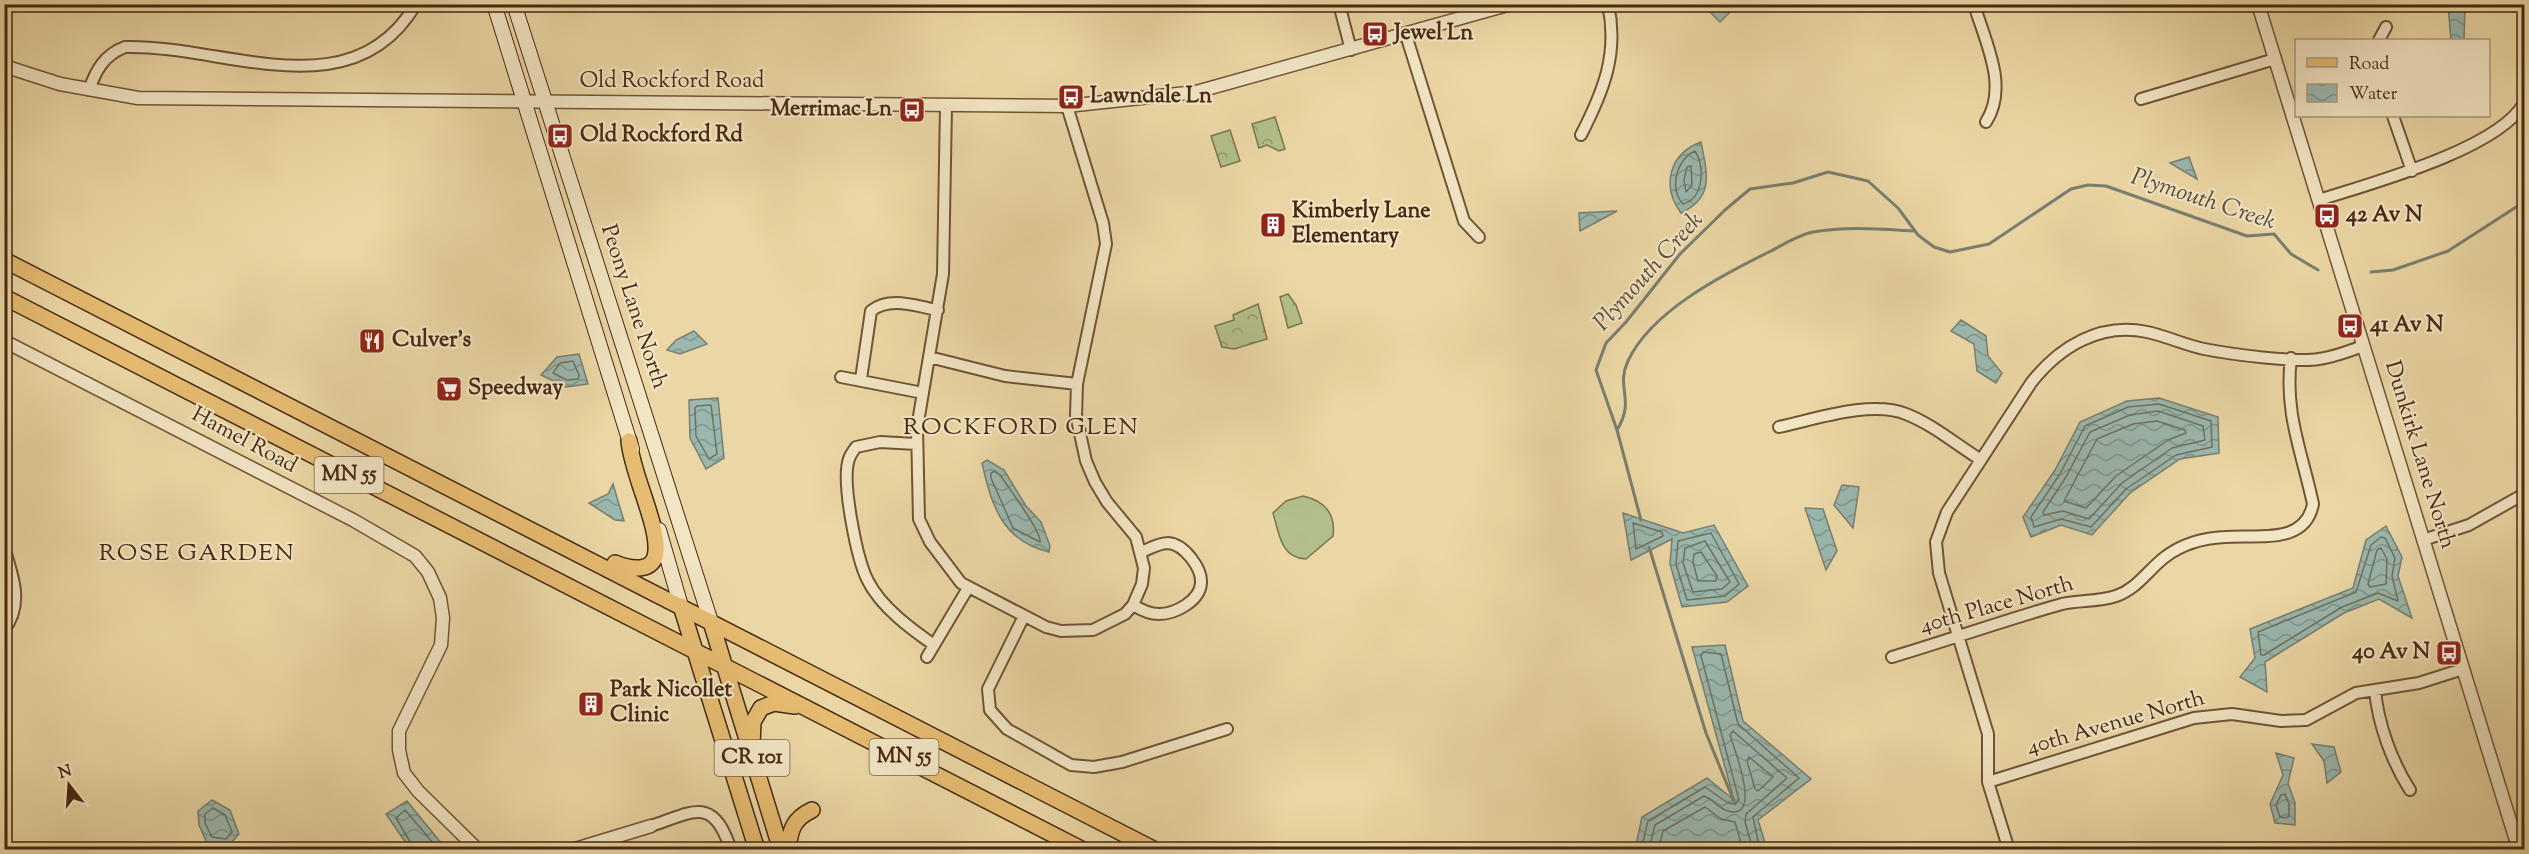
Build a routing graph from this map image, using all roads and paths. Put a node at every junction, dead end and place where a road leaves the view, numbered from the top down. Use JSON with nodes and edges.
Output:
{"nodes":[{"id":1,"x":416,"y":4,"type":"edge"},
{"id":2,"x":494,"y":4,"type":"edge"},
{"id":3,"x":514,"y":4,"type":"edge"},
{"id":4,"x":1339,"y":4,"type":"edge"},
{"id":5,"x":1511,"y":4,"type":"edge"},
{"id":6,"x":1608,"y":4,"type":"edge"},
{"id":7,"x":1974,"y":4,"type":"edge"},
{"id":8,"x":2258,"y":4,"type":"edge"},
{"id":9,"x":2386,"y":27,"type":"dead end"},
{"id":10,"x":1406,"y":35,"type":"junction"},
{"id":11,"x":2380,"y":39,"type":"edge"},
{"id":12,"x":1351,"y":50,"type":"junction"},
{"id":13,"x":2275,"y":59,"type":"junction"},
{"id":14,"x":4,"y":66,"type":"edge"},
{"id":15,"x":89,"y":90,"type":"junction"},
{"id":16,"x":2141,"y":99,"type":"dead end"},
{"id":17,"x":525,"y":103,"type":"junction"},
{"id":18,"x":546,"y":103,"type":"junction"},
{"id":19,"x":2524,"y":103,"type":"edge"},
{"id":20,"x":946,"y":106,"type":"junction"},
{"id":21,"x":1067,"y":106,"type":"junction"},
{"id":22,"x":2394,"y":117,"type":"edge"},
{"id":23,"x":1986,"y":122,"type":"dead end"},
{"id":24,"x":1581,"y":135,"type":"dead end"},
{"id":25,"x":2412,"y":171,"type":"junction"},
{"id":26,"x":2319,"y":200,"type":"junction"},
{"id":27,"x":1479,"y":237,"type":"dead end"},
{"id":28,"x":6,"y":264,"type":"edge"},
{"id":29,"x":4,"y":297,"type":"edge"},
{"id":30,"x":938,"y":310,"type":"junction"},
{"id":31,"x":2524,"y":327,"type":"edge"},
{"id":32,"x":4,"y":341,"type":"edge"},
{"id":33,"x":2524,"y":345,"type":"edge"},
{"id":34,"x":2363,"y":346,"type":"junction"},
{"id":35,"x":929,"y":357,"type":"junction"},
{"id":36,"x":2290,"y":358,"type":"junction"},
{"id":37,"x":841,"y":377,"type":"dead end"},
{"id":38,"x":861,"y":379,"type":"junction"},
{"id":39,"x":1077,"y":384,"type":"junction"},
{"id":40,"x":923,"y":393,"type":"junction"},
{"id":41,"x":1779,"y":427,"type":"dead end"},
{"id":42,"x":629,"y":441,"type":"junction"},
{"id":43,"x":917,"y":444,"type":"junction"},
{"id":44,"x":1981,"y":460,"type":"junction"},
{"id":45,"x":2524,"y":494,"type":"edge"},
{"id":46,"x":517,"y":522,"type":"junction"},
{"id":47,"x":2423,"y":540,"type":"junction"},
{"id":48,"x":4,"y":548,"type":"edge"},
{"id":49,"x":1142,"y":552,"type":"junction"},
{"id":50,"x":968,"y":588,"type":"junction"},
{"id":51,"x":1133,"y":605,"type":"junction"},
{"id":52,"x":681,"y":606,"type":"junction"},
{"id":53,"x":1024,"y":616,"type":"junction"},
{"id":54,"x":711,"y":622,"type":"junction"},
{"id":55,"x":4,"y":630,"type":"edge"},
{"id":56,"x":1959,"y":637,"type":"junction"},
{"id":57,"x":934,"y":645,"type":"junction"},
{"id":58,"x":694,"y":651,"type":"junction"},
{"id":59,"x":927,"y":657,"type":"dead end"},
{"id":60,"x":1892,"y":657,"type":"dead end"},
{"id":61,"x":724,"y":665,"type":"junction"},
{"id":62,"x":2463,"y":669,"type":"junction"},
{"id":63,"x":2375,"y":690,"type":"junction"},
{"id":64,"x":805,"y":707,"type":"junction"},
{"id":65,"x":1227,"y":729,"type":"dead end"},
{"id":66,"x":751,"y":754,"type":"junction"},
{"id":67,"x":1988,"y":782,"type":"junction"},
{"id":68,"x":2410,"y":790,"type":"dead end"},
{"id":69,"x":812,"y":810,"type":"dead end"},
{"id":70,"x":651,"y":826,"type":"joint"},
{"id":71,"x":478,"y":849,"type":"edge"},
{"id":72,"x":572,"y":849,"type":"edge"},
{"id":73,"x":731,"y":849,"type":"edge"},
{"id":74,"x":757,"y":849,"type":"edge"},
{"id":75,"x":782,"y":849,"type":"edge"},
{"id":76,"x":788,"y":849,"type":"edge"},
{"id":77,"x":1083,"y":849,"type":"edge"},
{"id":78,"x":1155,"y":849,"type":"edge"},
{"id":79,"x":2009,"y":849,"type":"edge"},
{"id":80,"x":2519,"y":849,"type":"edge"}],
"edges":[{"from":1,"to":15,"type":"street"},
{"from":2,"to":17,"type":"main road","name":"Peony Lane North"},
{"from":3,"to":18,"type":"main road","name":"Peony Lane North"},
{"from":4,"to":12,"type":"street"},
{"from":5,"to":10,"type":"street","name":"Old Rockford Road"},
{"from":6,"to":24,"type":"street"},
{"from":7,"to":23,"type":"street"},
{"from":8,"to":13,"type":"street","name":"Dunkirk Lane North"},
{"from":9,"to":11,"type":"street"},
{"from":10,"to":12,"type":"street","name":"Old Rockford Road"},
{"from":10,"to":27,"type":"street"},
{"from":12,"to":21,"type":"street","name":"Old Rockford Road"},
{"from":13,"to":16,"type":"street"},
{"from":13,"to":26,"type":"street","name":"Dunkirk Lane North"},
{"from":14,"to":15,"type":"street","name":"Old Rockford Road"},
{"from":15,"to":17,"type":"street","name":"Old Rockford Road"},
{"from":17,"to":18,"type":"street","name":"Old Rockford Road"},
{"from":17,"to":42,"type":"main road","name":"Peony Lane North"},
{"from":18,"to":20,"type":"street","name":"Old Rockford Road"},
{"from":18,"to":54,"type":"main road","name":"Peony Lane North"},
{"from":19,"to":25,"type":"street"},
{"from":20,"to":21,"type":"street","name":"Old Rockford Road"},
{"from":20,"to":30,"type":"street"},
{"from":21,"to":39,"type":"street"},
{"from":22,"to":25,"type":"street"},
{"from":25,"to":26,"type":"street"},
{"from":26,"to":34,"type":"street","name":"Dunkirk Lane North"},
{"from":28,"to":46,"type":"main road","number":"MN 55"},
{"from":29,"to":58,"type":"main road","number":"MN 55"},
{"from":30,"to":35,"type":"street"},
{"from":30,"to":38,"type":"street"},
{"from":31,"to":33,"type":"street"},
{"from":32,"to":71,"type":"street","name":"Hamel Road"},
{"from":34,"to":36,"type":"street"},
{"from":34,"to":47,"type":"street","name":"Dunkirk Lane North"},
{"from":35,"to":39,"type":"street"},
{"from":35,"to":40,"type":"street"},
{"from":36,"to":44,"type":"street"},
{"from":36,"to":56,"type":"street","name":"40th Place North"},
{"from":37,"to":38,"type":"street"},
{"from":38,"to":40,"type":"street"},
{"from":39,"to":49,"type":"street"},
{"from":40,"to":43,"type":"street"},
{"from":41,"to":44,"type":"street"},
{"from":42,"to":46,"type":"main road"},
{"from":42,"to":52,"type":"main road","name":"Peony Lane North"},
{"from":43,"to":50,"type":"street"},
{"from":43,"to":57,"type":"street"},
{"from":44,"to":56,"type":"street"},
{"from":45,"to":47,"type":"street"},
{"from":46,"to":52,"type":"main road","number":"MN 55"},
{"from":47,"to":62,"type":"street","name":"Dunkirk Lane North"},
{"from":48,"to":55,"type":"street"},
{"from":49,"to":51,"type":"street"},
{"from":49,"to":51,"type":"street"},
{"from":50,"to":53,"type":"street"},
{"from":50,"to":57,"type":"street"},
{"from":51,"to":53,"type":"street"},
{"from":52,"to":54,"type":"main road","number":"MN 55"},
{"from":52,"to":58,"type":"main road","number":"CR 101"},
{"from":53,"to":65,"type":"street"},
{"from":54,"to":61,"type":"main road","number":"CR 101"},
{"from":54,"to":78,"type":"main road","number":"MN 55"},
{"from":56,"to":60,"type":"street","name":"40th Place North"},
{"from":56,"to":67,"type":"street"},
{"from":57,"to":59,"type":"street"},
{"from":58,"to":61,"type":"main road","number":"MN 55"},
{"from":58,"to":74,"type":"main road","number":"CR 101"},
{"from":61,"to":64,"type":"main road","number":"MN 55"},
{"from":61,"to":66,"type":"main road","number":"CR 101"},
{"from":62,"to":63,"type":"street","name":"40th Avenue North"},
{"from":62,"to":80,"type":"street","name":"Dunkirk Lane North"},
{"from":63,"to":67,"type":"street","name":"40th Avenue North"},
{"from":63,"to":68,"type":"street"},
{"from":64,"to":66,"type":"main road"},
{"from":64,"to":77,"type":"main road","number":"MN 55"},
{"from":66,"to":75,"type":"main road","number":"CR 101"},
{"from":67,"to":79,"type":"street"},
{"from":69,"to":76,"type":"main road"},
{"from":70,"to":72,"type":"street"},
{"from":70,"to":73,"type":"street"}]}
